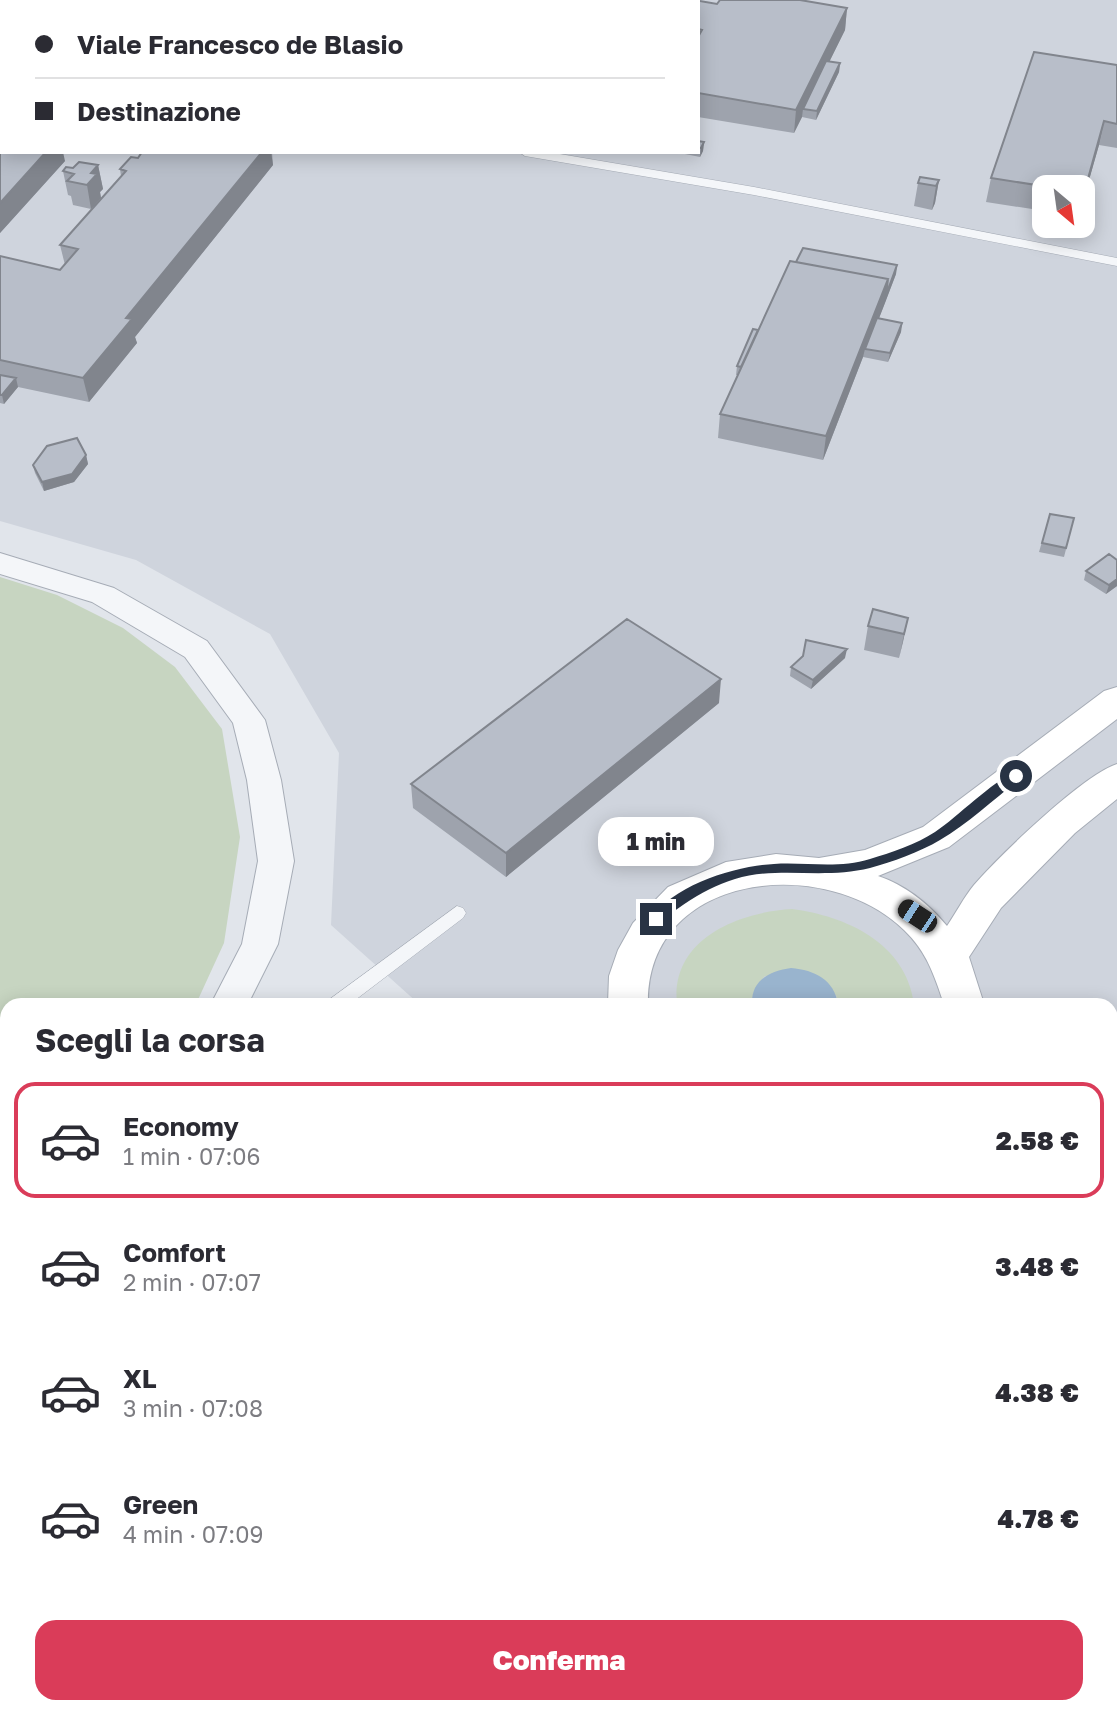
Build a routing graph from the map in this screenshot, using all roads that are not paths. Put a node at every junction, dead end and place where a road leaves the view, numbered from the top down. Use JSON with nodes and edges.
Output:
{"nodes":[{"id":1,"x":538,"y":154,"type":"edge"},
{"id":2,"x":1117,"y":262,"type":"edge"},
{"id":3,"x":0,"y":563,"type":"edge"},
{"id":4,"x":1117,"y":699,"type":"edge"},
{"id":5,"x":1117,"y":778,"type":"edge"},
{"id":6,"x":820,"y":871,"type":"junction"},
{"id":7,"x":457,"y":913,"type":"dead end"},
{"id":8,"x":949,"y":954,"type":"junction"},
{"id":9,"x":233,"y":998,"type":"edge"},
{"id":10,"x":345,"y":998,"type":"edge"},
{"id":11,"x":627,"y":998,"type":"edge"},
{"id":12,"x":963,"y":998,"type":"edge"}],
"edges":[{"from":1,"to":2,"type":"lane"},
{"from":3,"to":9,"type":"street"},
{"from":4,"to":6,"type":"street"},
{"from":5,"to":8,"type":"street"},
{"from":6,"to":8,"type":"street"},
{"from":6,"to":11,"type":"street"},
{"from":7,"to":10,"type":"lane"},
{"from":8,"to":12,"type":"street"}]}
